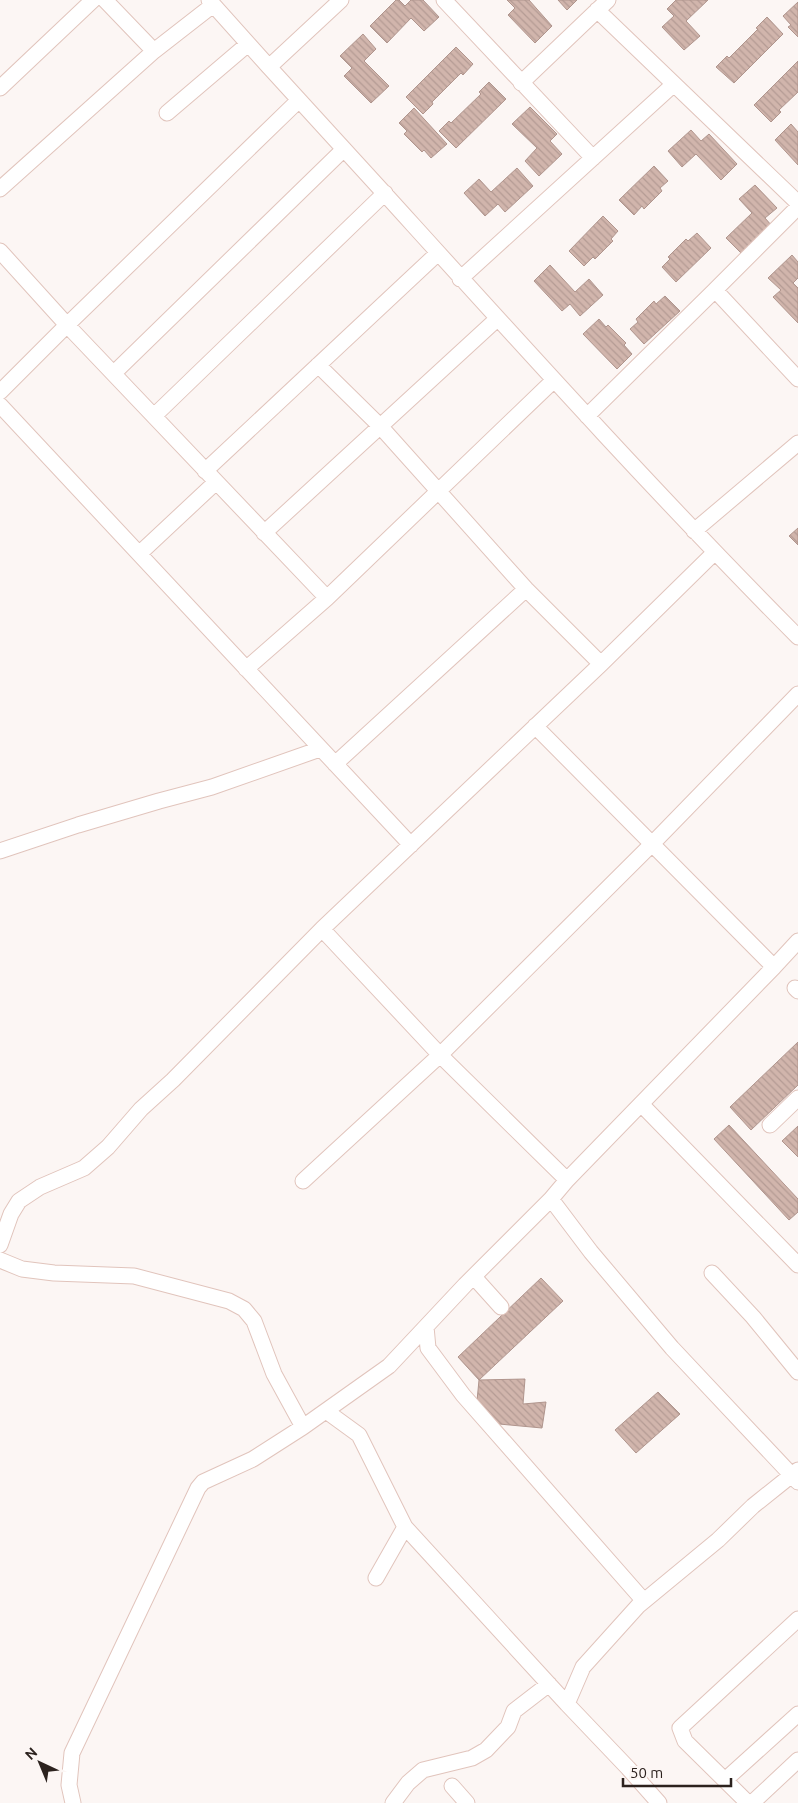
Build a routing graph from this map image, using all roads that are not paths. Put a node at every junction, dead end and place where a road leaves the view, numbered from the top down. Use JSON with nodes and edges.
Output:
{"nodes":[{"id":1,"x":93,"y":0,"type":"edge"},
{"id":2,"x":105,"y":0,"type":"edge"},
{"id":3,"x":341,"y":0,"type":"edge"},
{"id":4,"x":444,"y":0,"type":"edge"},
{"id":5,"x":211,"y":2,"type":"edge"},
{"id":6,"x":603,"y":5,"type":"edge"},
{"id":7,"x":248,"y":44,"type":"junction"},
{"id":8,"x":154,"y":51,"type":"junction"},
{"id":9,"x":269,"y":66,"type":"junction"},
{"id":10,"x":521,"y":83,"type":"junction"},
{"id":11,"x":674,"y":84,"type":"junction"},
{"id":12,"x":0,"y":88,"type":"edge"},
{"id":13,"x":299,"y":100,"type":"junction"},
{"id":14,"x":167,"y":113,"type":"dead end"},
{"id":15,"x":344,"y":149,"type":"junction"},
{"id":16,"x":593,"y":158,"type":"junction"},
{"id":17,"x":0,"y":189,"type":"edge"},
{"id":18,"x":385,"y":193,"type":"junction"},
{"id":19,"x":798,"y":205,"type":"edge"},
{"id":20,"x":0,"y":250,"type":"edge"},
{"id":21,"x":438,"y":253,"type":"junction"},
{"id":22,"x":460,"y":279,"type":"junction"},
{"id":23,"x":715,"y":290,"type":"junction"},
{"id":24,"x":497,"y":318,"type":"junction"},
{"id":25,"x":67,"y":325,"type":"junction"},
{"id":26,"x":318,"y":365,"type":"junction"},
{"id":27,"x":114,"y":373,"type":"junction"},
{"id":28,"x":554,"y":380,"type":"junction"},
{"id":29,"x":798,"y":380,"type":"edge"},
{"id":30,"x":0,"y":392,"type":"edge"},
{"id":31,"x":0,"y":404,"type":"edge"},
{"id":32,"x":154,"y":416,"type":"junction"},
{"id":33,"x":587,"y":416,"type":"junction"},
{"id":34,"x":380,"y":426,"type":"junction"},
{"id":35,"x":798,"y":443,"type":"edge"},
{"id":36,"x":205,"y":471,"type":"junction"},
{"id":37,"x":216,"y":482,"type":"junction"},
{"id":38,"x":438,"y":491,"type":"junction"},
{"id":39,"x":694,"y":531,"type":"junction"},
{"id":40,"x":264,"y":533,"type":"junction"},
{"id":41,"x":714,"y":553,"type":"junction"},
{"id":42,"x":139,"y":554,"type":"junction"},
{"id":43,"x":526,"y":590,"type":"junction"},
{"id":44,"x":327,"y":598,"type":"junction"},
{"id":45,"x":798,"y":637,"type":"edge"},
{"id":46,"x":601,"y":664,"type":"junction"},
{"id":47,"x":246,"y":669,"type":"junction"},
{"id":48,"x":798,"y":694,"type":"edge"},
{"id":49,"x":535,"y":726,"type":"junction"},
{"id":50,"x":320,"y":749,"type":"junction"},
{"id":51,"x":335,"y":764,"type":"junction"},
{"id":52,"x":411,"y":845,"type":"junction"},
{"id":53,"x":652,"y":845,"type":"junction"},
{"id":54,"x":0,"y":851,"type":"edge"},
{"id":55,"x":322,"y":929,"type":"junction"},
{"id":56,"x":798,"y":942,"type":"edge"},
{"id":57,"x":774,"y":967,"type":"junction"},
{"id":58,"x":440,"y":1055,"type":"junction"},
{"id":59,"x":798,"y":1098,"type":"edge"},
{"id":60,"x":641,"y":1104,"type":"junction"},
{"id":61,"x":770,"y":1125,"type":"dead end"},
{"id":62,"x":567,"y":1180,"type":"junction"},
{"id":63,"x":303,"y":1181,"type":"dead end"},
{"id":64,"x":551,"y":1199,"type":"junction"},
{"id":65,"x":0,"y":1245,"type":"edge"},
{"id":66,"x":0,"y":1260,"type":"edge"},
{"id":67,"x":798,"y":1265,"type":"edge"},
{"id":68,"x":712,"y":1273,"type":"dead end"},
{"id":69,"x":474,"y":1277,"type":"junction"},
{"id":70,"x":501,"y":1307,"type":"dead end"},
{"id":71,"x":426,"y":1326,"type":"junction"},
{"id":72,"x":798,"y":1372,"type":"edge"},
{"id":73,"x":326,"y":1411,"type":"junction"},
{"id":74,"x":303,"y":1427,"type":"junction"},
{"id":75,"x":796,"y":1476,"type":"edge"},
{"id":76,"x":405,"y":1527,"type":"junction"},
{"id":77,"x":376,"y":1578,"type":"dead end"},
{"id":78,"x":644,"y":1601,"type":"junction"},
{"id":79,"x":798,"y":1619,"type":"edge"},
{"id":80,"x":549,"y":1684,"type":"junction"},
{"id":81,"x":567,"y":1704,"type":"junction"},
{"id":82,"x":798,"y":1714,"type":"edge"},
{"id":83,"x":798,"y":1760,"type":"edge"},
{"id":84,"x":725,"y":1780,"type":"junction"},
{"id":85,"x":452,"y":1786,"type":"dead end"},
{"id":86,"x":73,"y":1803,"type":"edge"},
{"id":87,"x":393,"y":1803,"type":"edge"},
{"id":88,"x":467,"y":1803,"type":"edge"},
{"id":89,"x":660,"y":1803,"type":"edge"},
{"id":90,"x":750,"y":1803,"type":"edge"}],
"edges":[{"from":1,"to":12,"type":"street"},
{"from":2,"to":8,"type":"street"},
{"from":3,"to":9,"type":"street"},
{"from":4,"to":10,"type":"street"},
{"from":5,"to":7,"type":"street"},
{"from":5,"to":8,"type":"street"},
{"from":6,"to":10,"type":"street"},
{"from":6,"to":11,"type":"street"},
{"from":7,"to":9,"type":"street"},
{"from":7,"to":14,"type":"street"},
{"from":8,"to":17,"type":"street"},
{"from":9,"to":13,"type":"street"},
{"from":10,"to":16,"type":"street"},
{"from":11,"to":16,"type":"street"},
{"from":11,"to":19,"type":"street"},
{"from":13,"to":15,"type":"street"},
{"from":13,"to":25,"type":"street"},
{"from":15,"to":18,"type":"street"},
{"from":15,"to":27,"type":"street"},
{"from":16,"to":22,"type":"street"},
{"from":18,"to":21,"type":"street"},
{"from":18,"to":32,"type":"street"},
{"from":19,"to":23,"type":"street"},
{"from":20,"to":25,"type":"street"},
{"from":21,"to":22,"type":"street"},
{"from":21,"to":26,"type":"street"},
{"from":22,"to":24,"type":"street"},
{"from":23,"to":29,"type":"street"},
{"from":23,"to":33,"type":"street"},
{"from":24,"to":28,"type":"street"},
{"from":24,"to":34,"type":"street"},
{"from":25,"to":27,"type":"street"},
{"from":25,"to":30,"type":"street"},
{"from":26,"to":34,"type":"street"},
{"from":26,"to":36,"type":"street"},
{"from":27,"to":32,"type":"street"},
{"from":28,"to":33,"type":"street"},
{"from":28,"to":38,"type":"street"},
{"from":31,"to":42,"type":"street"},
{"from":32,"to":36,"type":"street"},
{"from":33,"to":39,"type":"street"},
{"from":34,"to":38,"type":"street"},
{"from":34,"to":40,"type":"street"},
{"from":35,"to":39,"type":"street"},
{"from":36,"to":37,"type":"street"},
{"from":37,"to":40,"type":"street"},
{"from":37,"to":42,"type":"street"},
{"from":38,"to":43,"type":"street"},
{"from":38,"to":44,"type":"street"},
{"from":39,"to":41,"type":"street"},
{"from":40,"to":44,"type":"street"},
{"from":41,"to":45,"type":"street"},
{"from":41,"to":46,"type":"street"},
{"from":42,"to":47,"type":"street"},
{"from":43,"to":46,"type":"street"},
{"from":43,"to":51,"type":"street"},
{"from":44,"to":47,"type":"street"},
{"from":46,"to":49,"type":"street"},
{"from":47,"to":50,"type":"street"},
{"from":48,"to":53,"type":"street"},
{"from":49,"to":52,"type":"street"},
{"from":49,"to":53,"type":"street"},
{"from":50,"to":51,"type":"street"},
{"from":50,"to":54,"type":"street"},
{"from":51,"to":52,"type":"street"},
{"from":52,"to":55,"type":"street"},
{"from":53,"to":57,"type":"street"},
{"from":53,"to":58,"type":"street"},
{"from":55,"to":58,"type":"street"},
{"from":55,"to":65,"type":"street"},
{"from":56,"to":57,"type":"street"},
{"from":57,"to":60,"type":"street"},
{"from":58,"to":62,"type":"street"},
{"from":58,"to":63,"type":"street"},
{"from":59,"to":61,"type":"street"},
{"from":60,"to":62,"type":"street"},
{"from":60,"to":67,"type":"street"},
{"from":62,"to":64,"type":"street"},
{"from":64,"to":69,"type":"street"},
{"from":64,"to":75,"type":"street"},
{"from":66,"to":74,"type":"street"},
{"from":68,"to":72,"type":"street"},
{"from":69,"to":70,"type":"street"},
{"from":69,"to":71,"type":"street"},
{"from":71,"to":73,"type":"street"},
{"from":71,"to":78,"type":"street"},
{"from":73,"to":74,"type":"street"},
{"from":73,"to":76,"type":"street"},
{"from":74,"to":86,"type":"street"},
{"from":75,"to":78,"type":"street"},
{"from":76,"to":77,"type":"street"},
{"from":76,"to":80,"type":"street"},
{"from":78,"to":81,"type":"street"},
{"from":79,"to":84,"type":"street"},
{"from":80,"to":81,"type":"street"},
{"from":80,"to":87,"type":"street"},
{"from":81,"to":89,"type":"street"},
{"from":82,"to":84,"type":"street"},
{"from":83,"to":90,"type":"street"},
{"from":84,"to":90,"type":"street"},
{"from":85,"to":88,"type":"street"}]}
